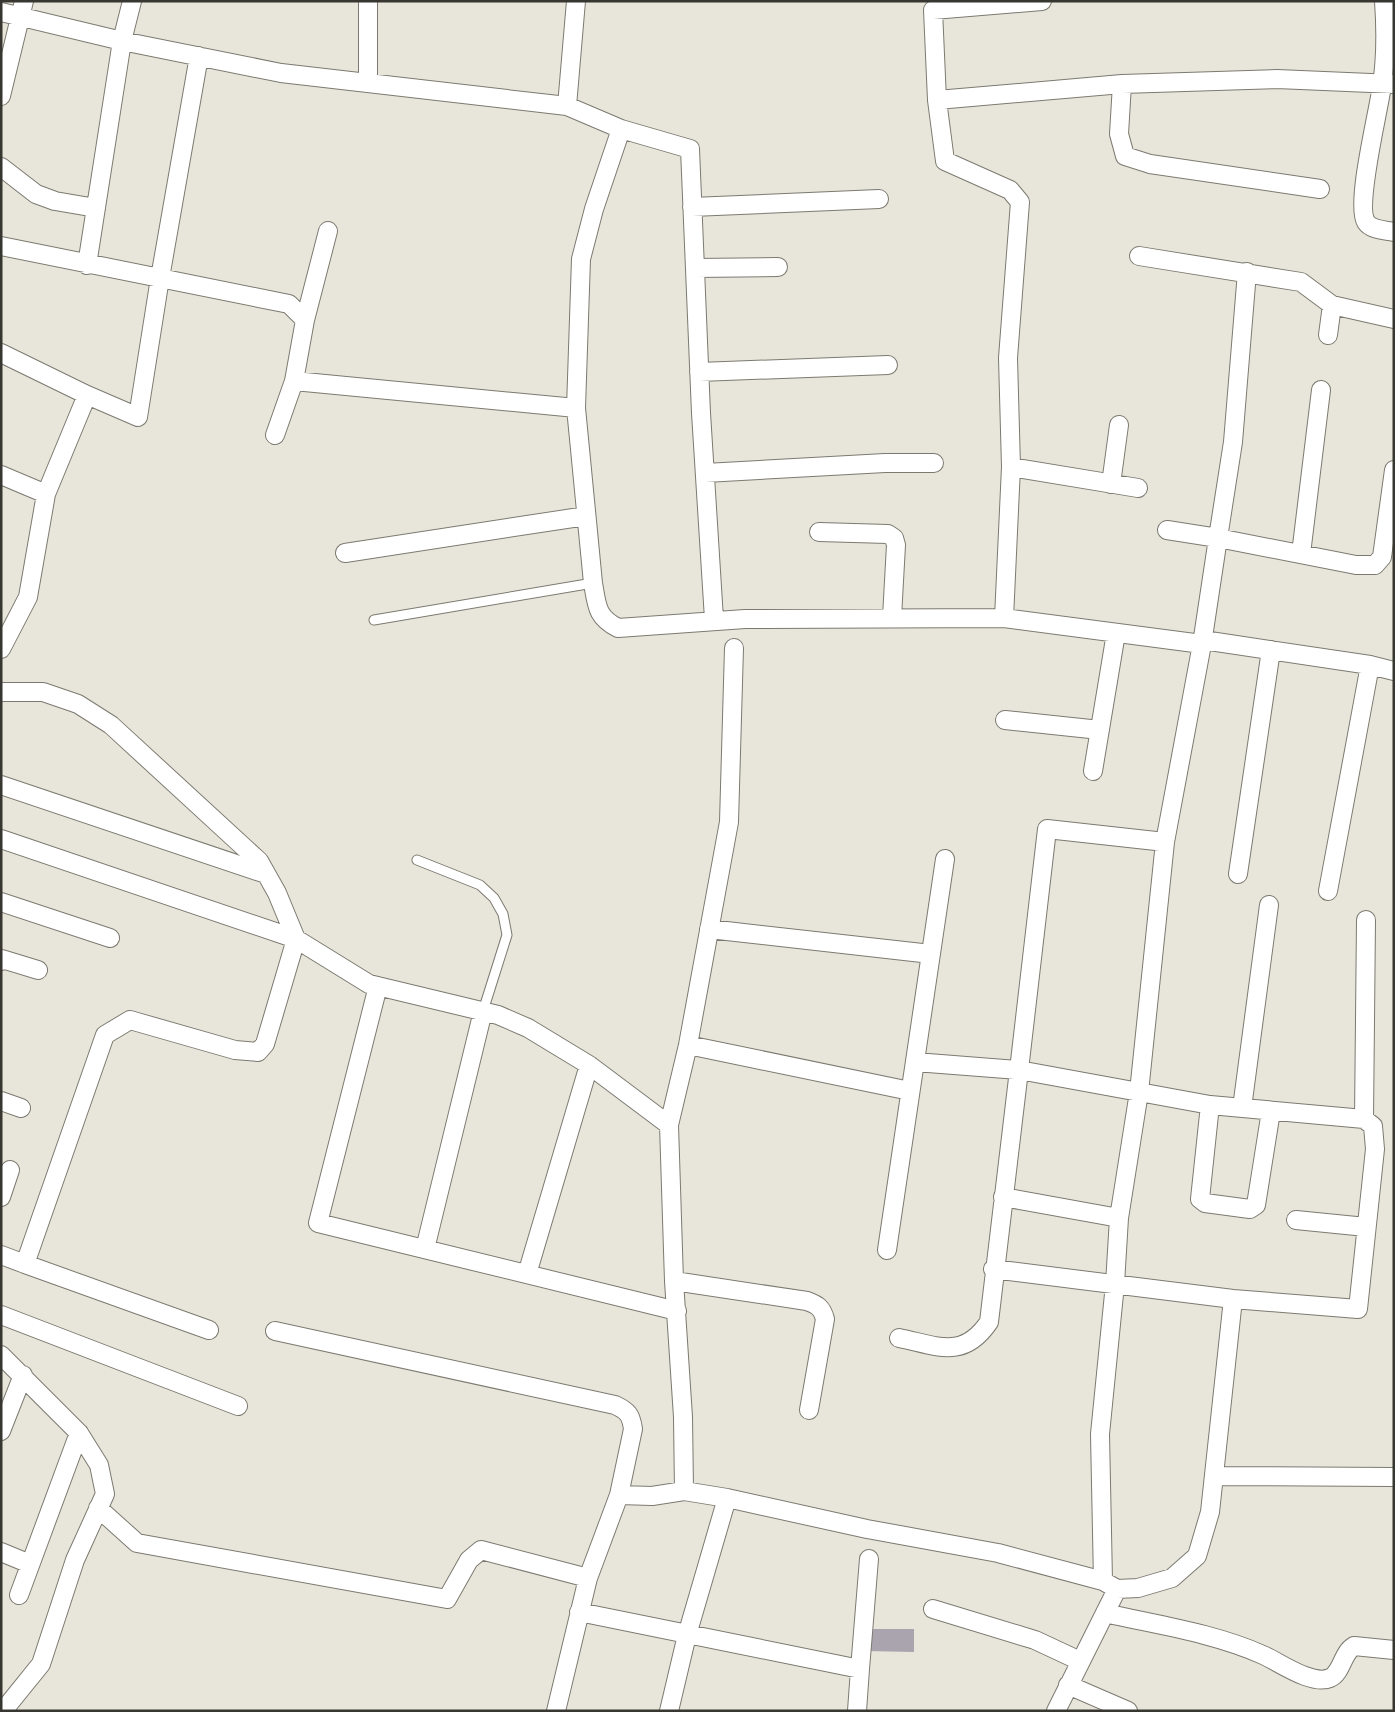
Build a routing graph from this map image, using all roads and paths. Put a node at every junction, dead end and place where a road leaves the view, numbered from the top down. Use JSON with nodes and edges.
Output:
{"nodes":[{"id":1,"x":132,"y":1,"type":"edge"},
{"id":2,"x":368,"y":1,"type":"edge"},
{"id":3,"x":576,"y":1,"type":"edge"},
{"id":4,"x":1042,"y":1,"type":"edge"},
{"id":5,"x":1384,"y":1,"type":"edge"},
{"id":6,"x":933,"y":6,"type":"edge"},
{"id":7,"x":23,"y":9,"type":"edge"},
{"id":8,"x":1,"y":12,"type":"edge"},
{"id":9,"x":122,"y":41,"type":"junction"},
{"id":10,"x":199,"y":56,"type":"junction"},
{"id":11,"x":368,"y":83,"type":"junction"},
{"id":12,"x":1122,"y":84,"type":"junction"},
{"id":13,"x":1388,"y":84,"type":"edge"},
{"id":14,"x":1,"y":96,"type":"edge"},
{"id":15,"x":937,"y":100,"type":"junction"},
{"id":16,"x":567,"y":106,"type":"junction"},
{"id":17,"x":621,"y":128,"type":"junction"},
{"id":18,"x":1,"y":167,"type":"edge"},
{"id":19,"x":1320,"y":189,"type":"dead end"},
{"id":20,"x":880,"y":199,"type":"dead end"},
{"id":21,"x":692,"y":207,"type":"junction"},
{"id":22,"x":96,"y":208,"type":"junction"},
{"id":23,"x":328,"y":231,"type":"dead end"},
{"id":24,"x":1394,"y":232,"type":"edge"},
{"id":25,"x":1,"y":246,"type":"edge"},
{"id":26,"x":1139,"y":256,"type":"dead end"},
{"id":27,"x":86,"y":265,"type":"junction"},
{"id":28,"x":778,"y":267,"type":"dead end"},
{"id":29,"x":695,"y":268,"type":"junction"},
{"id":30,"x":1247,"y":272,"type":"junction"},
{"id":31,"x":160,"y":278,"type":"junction"},
{"id":32,"x":1332,"y":305,"type":"junction"},
{"id":33,"x":1394,"y":319,"type":"edge"},
{"id":34,"x":305,"y":320,"type":"junction"},
{"id":35,"x":1328,"y":335,"type":"dead end"},
{"id":36,"x":1,"y":353,"type":"edge"},
{"id":37,"x":888,"y":365,"type":"dead end"},
{"id":38,"x":699,"y":372,"type":"junction"},
{"id":39,"x":294,"y":381,"type":"junction"},
{"id":40,"x":1321,"y":390,"type":"dead end"},
{"id":41,"x":86,"y":395,"type":"junction"},
{"id":42,"x":576,"y":408,"type":"junction"},
{"id":43,"x":1119,"y":425,"type":"dead end"},
{"id":44,"x":274,"y":435,"type":"dead end"},
{"id":45,"x":934,"y":463,"type":"dead end"},
{"id":46,"x":1011,"y":467,"type":"junction"},
{"id":47,"x":1394,"y":470,"type":"edge"},
{"id":48,"x":704,"y":473,"type":"junction"},
{"id":49,"x":1,"y":475,"type":"edge"},
{"id":50,"x":1111,"y":484,"type":"junction"},
{"id":51,"x":1138,"y":488,"type":"dead end"},
{"id":52,"x":46,"y":494,"type":"junction"},
{"id":53,"x":586,"y":516,"type":"junction"},
{"id":54,"x":1167,"y":530,"type":"dead end"},
{"id":55,"x":818,"y":532,"type":"dead end"},
{"id":56,"x":1218,"y":538,"type":"junction"},
{"id":57,"x":345,"y":553,"type":"dead end"},
{"id":58,"x":1301,"y":554,"type":"junction"},
{"id":59,"x":593,"y":583,"type":"junction"},
{"id":60,"x":892,"y":617,"type":"junction"},
{"id":61,"x":1004,"y":618,"type":"junction"},
{"id":62,"x":374,"y":620,"type":"dead end"},
{"id":63,"x":714,"y":620,"type":"junction"},
{"id":64,"x":1116,"y":633,"type":"junction"},
{"id":65,"x":1202,"y":642,"type":"junction"},
{"id":66,"x":1,"y":648,"type":"edge"},
{"id":67,"x":734,"y":648,"type":"dead end"},
{"id":68,"x":1271,"y":650,"type":"junction"},
{"id":69,"x":1370,"y":665,"type":"junction"},
{"id":70,"x":1394,"y":671,"type":"edge"},
{"id":71,"x":1,"y":692,"type":"edge"},
{"id":72,"x":1006,"y":720,"type":"dead end"},
{"id":73,"x":1100,"y":730,"type":"junction"},
{"id":74,"x":1093,"y":771,"type":"dead end"},
{"id":75,"x":1,"y":785,"type":"edge"},
{"id":76,"x":1,"y":840,"type":"edge"},
{"id":77,"x":1165,"y":842,"type":"junction"},
{"id":78,"x":945,"y":859,"type":"dead end"},
{"id":79,"x":417,"y":860,"type":"dead end"},
{"id":80,"x":266,"y":874,"type":"junction"},
{"id":81,"x":1238,"y":874,"type":"dead end"},
{"id":82,"x":1328,"y":891,"type":"dead end"},
{"id":83,"x":1,"y":902,"type":"edge"},
{"id":84,"x":1270,"y":905,"type":"dead end"},
{"id":85,"x":1366,"y":920,"type":"dead end"},
{"id":86,"x":709,"y":929,"type":"junction"},
{"id":87,"x":110,"y":938,"type":"dead end"},
{"id":88,"x":296,"y":939,"type":"junction"},
{"id":89,"x":931,"y":954,"type":"junction"},
{"id":90,"x":1,"y":961,"type":"edge"},
{"id":91,"x":38,"y":970,"type":"dead end"},
{"id":92,"x":378,"y":986,"type":"junction"},
{"id":93,"x":483,"y":1011,"type":"junction"},
{"id":94,"x":688,"y":1045,"type":"junction"},
{"id":95,"x":915,"y":1062,"type":"junction"},
{"id":96,"x":589,"y":1065,"type":"junction"},
{"id":97,"x":1019,"y":1070,"type":"junction"},
{"id":98,"x":910,"y":1091,"type":"junction"},
{"id":99,"x":1139,"y":1092,"type":"junction"},
{"id":100,"x":1,"y":1102,"type":"edge"},
{"id":101,"x":1210,"y":1105,"type":"junction"},
{"id":102,"x":21,"y":1108,"type":"dead end"},
{"id":103,"x":1242,"y":1108,"type":"junction"},
{"id":104,"x":1271,"y":1110,"type":"junction"},
{"id":105,"x":1364,"y":1119,"type":"junction"},
{"id":106,"x":669,"y":1125,"type":"junction"},
{"id":107,"x":10,"y":1170,"type":"dead end"},
{"id":108,"x":1,"y":1196,"type":"edge"},
{"id":109,"x":1002,"y":1197,"type":"junction"},
{"id":110,"x":1119,"y":1218,"type":"junction"},
{"id":111,"x":1296,"y":1220,"type":"dead end"},
{"id":112,"x":1366,"y":1227,"type":"junction"},
{"id":113,"x":424,"y":1249,"type":"junction"},
{"id":114,"x":887,"y":1250,"type":"dead end"},
{"id":115,"x":1,"y":1255,"type":"edge"},
{"id":116,"x":25,"y":1264,"type":"junction"},
{"id":117,"x":993,"y":1269,"type":"junction"},
{"id":118,"x":527,"y":1274,"type":"junction"},
{"id":119,"x":674,"y":1281,"type":"junction"},
{"id":120,"x":1115,"y":1284,"type":"junction"},
{"id":121,"x":1233,"y":1299,"type":"junction"},
{"id":122,"x":677,"y":1311,"type":"junction"},
{"id":123,"x":1,"y":1315,"type":"edge"},
{"id":124,"x":210,"y":1330,"type":"dead end"},
{"id":125,"x":275,"y":1331,"type":"dead end"},
{"id":126,"x":899,"y":1338,"type":"dead end"},
{"id":127,"x":1,"y":1355,"type":"edge"},
{"id":128,"x":22,"y":1375,"type":"junction"},
{"id":129,"x":238,"y":1406,"type":"dead end"},
{"id":130,"x":809,"y":1410,"type":"dead end"},
{"id":131,"x":1,"y":1432,"type":"edge"},
{"id":132,"x":79,"y":1434,"type":"junction"},
{"id":133,"x":1215,"y":1476,"type":"junction"},
{"id":134,"x":1394,"y":1477,"type":"edge"},
{"id":135,"x":684,"y":1491,"type":"junction"},
{"id":136,"x":620,"y":1495,"type":"junction"},
{"id":137,"x":727,"y":1498,"type":"junction"},
{"id":138,"x":98,"y":1508,"type":"junction"},
{"id":139,"x":1,"y":1552,"type":"edge"},
{"id":140,"x":869,"y":1559,"type":"dead end"},
{"id":141,"x":30,"y":1564,"type":"junction"},
{"id":142,"x":588,"y":1578,"type":"junction"},
{"id":143,"x":1110,"y":1585,"type":"junction"},
{"id":144,"x":19,"y":1595,"type":"dead end"},
{"id":145,"x":933,"y":1609,"type":"dead end"},
{"id":146,"x":579,"y":1612,"type":"junction"},
{"id":147,"x":1105,"y":1613,"type":"junction"},
{"id":148,"x":687,"y":1635,"type":"junction"},
{"id":149,"x":1394,"y":1650,"type":"edge"},
{"id":150,"x":1080,"y":1661,"type":"junction"},
{"id":151,"x":860,"y":1670,"type":"junction"},
{"id":152,"x":1068,"y":1685,"type":"junction"},
{"id":153,"x":3,"y":1711,"type":"edge"},
{"id":154,"x":556,"y":1711,"type":"edge"},
{"id":155,"x":670,"y":1711,"type":"edge"},
{"id":156,"x":857,"y":1711,"type":"edge"},
{"id":157,"x":1056,"y":1711,"type":"edge"},
{"id":158,"x":1128,"y":1711,"type":"edge"}],
"edges":[{"from":1,"to":9,"type":"street"},
{"from":2,"to":11,"type":"street"},
{"from":3,"to":16,"type":"street"},
{"from":4,"to":6,"type":"street"},
{"from":5,"to":13,"type":"street"},
{"from":6,"to":15,"type":"street"},
{"from":7,"to":8,"type":"street"},
{"from":7,"to":9,"type":"street"},
{"from":7,"to":14,"type":"street"},
{"from":9,"to":10,"type":"street"},
{"from":9,"to":22,"type":"street"},
{"from":10,"to":11,"type":"street"},
{"from":10,"to":31,"type":"street"},
{"from":11,"to":16,"type":"street"},
{"from":12,"to":13,"type":"street"},
{"from":12,"to":15,"type":"street"},
{"from":12,"to":19,"type":"street"},
{"from":13,"to":24,"type":"street"},
{"from":15,"to":46,"type":"street"},
{"from":16,"to":17,"type":"street"},
{"from":17,"to":21,"type":"street"},
{"from":17,"to":42,"type":"street"},
{"from":18,"to":22,"type":"street"},
{"from":20,"to":21,"type":"street"},
{"from":21,"to":29,"type":"street"},
{"from":22,"to":27,"type":"street"},
{"from":23,"to":34,"type":"street"},
{"from":25,"to":27,"type":"street"},
{"from":26,"to":30,"type":"street"},
{"from":27,"to":31,"type":"street"},
{"from":28,"to":29,"type":"street"},
{"from":29,"to":38,"type":"street"},
{"from":30,"to":32,"type":"street"},
{"from":30,"to":56,"type":"street"},
{"from":31,"to":34,"type":"street"},
{"from":31,"to":41,"type":"street"},
{"from":32,"to":33,"type":"street"},
{"from":32,"to":35,"type":"street"},
{"from":34,"to":39,"type":"street"},
{"from":36,"to":41,"type":"street"},
{"from":37,"to":38,"type":"street"},
{"from":38,"to":48,"type":"street"},
{"from":39,"to":42,"type":"street"},
{"from":39,"to":44,"type":"street"},
{"from":40,"to":58,"type":"street"},
{"from":41,"to":52,"type":"street"},
{"from":42,"to":53,"type":"street"},
{"from":43,"to":50,"type":"street"},
{"from":45,"to":48,"type":"street"},
{"from":46,"to":50,"type":"street"},
{"from":46,"to":61,"type":"street"},
{"from":47,"to":58,"type":"street"},
{"from":48,"to":63,"type":"street"},
{"from":49,"to":52,"type":"street"},
{"from":50,"to":51,"type":"street"},
{"from":52,"to":66,"type":"street"},
{"from":53,"to":57,"type":"street"},
{"from":53,"to":59,"type":"street"},
{"from":54,"to":56,"type":"street"},
{"from":55,"to":60,"type":"street"},
{"from":56,"to":58,"type":"street"},
{"from":56,"to":65,"type":"street"},
{"from":59,"to":62,"type":"lane"},
{"from":59,"to":63,"type":"street"},
{"from":60,"to":61,"type":"street"},
{"from":60,"to":63,"type":"street"},
{"from":61,"to":64,"type":"street"},
{"from":64,"to":65,"type":"street"},
{"from":64,"to":73,"type":"street"},
{"from":65,"to":68,"type":"street"},
{"from":65,"to":77,"type":"street"},
{"from":67,"to":86,"type":"street"},
{"from":68,"to":69,"type":"street"},
{"from":68,"to":81,"type":"street"},
{"from":69,"to":70,"type":"street"},
{"from":69,"to":82,"type":"street"},
{"from":71,"to":80,"type":"street"},
{"from":72,"to":73,"type":"street"},
{"from":73,"to":74,"type":"street"},
{"from":75,"to":80,"type":"street"},
{"from":76,"to":88,"type":"street"},
{"from":77,"to":97,"type":"street"},
{"from":77,"to":99,"type":"street"},
{"from":78,"to":89,"type":"street"},
{"from":79,"to":93,"type":"lane"},
{"from":80,"to":88,"type":"street"},
{"from":83,"to":87,"type":"street"},
{"from":84,"to":103,"type":"street"},
{"from":85,"to":105,"type":"street"},
{"from":86,"to":89,"type":"street"},
{"from":86,"to":94,"type":"street"},
{"from":88,"to":92,"type":"street"},
{"from":88,"to":116,"type":"street"},
{"from":89,"to":95,"type":"street"},
{"from":90,"to":91,"type":"street"},
{"from":92,"to":93,"type":"street"},
{"from":92,"to":113,"type":"street"},
{"from":93,"to":96,"type":"street"},
{"from":93,"to":113,"type":"street"},
{"from":94,"to":98,"type":"street"},
{"from":94,"to":106,"type":"street"},
{"from":95,"to":97,"type":"street"},
{"from":95,"to":98,"type":"street"},
{"from":96,"to":106,"type":"street"},
{"from":96,"to":118,"type":"street"},
{"from":97,"to":99,"type":"street"},
{"from":97,"to":109,"type":"street"},
{"from":98,"to":114,"type":"street"},
{"from":99,"to":101,"type":"street"},
{"from":99,"to":110,"type":"street"},
{"from":100,"to":102,"type":"street"},
{"from":101,"to":103,"type":"street"},
{"from":101,"to":104,"type":"street"},
{"from":103,"to":104,"type":"street"},
{"from":104,"to":105,"type":"street"},
{"from":105,"to":112,"type":"street"},
{"from":106,"to":119,"type":"street"},
{"from":107,"to":108,"type":"street"},
{"from":109,"to":110,"type":"street"},
{"from":109,"to":117,"type":"street"},
{"from":110,"to":120,"type":"street"},
{"from":111,"to":112,"type":"street"},
{"from":112,"to":121,"type":"street"},
{"from":113,"to":118,"type":"street"},
{"from":115,"to":116,"type":"street"},
{"from":116,"to":124,"type":"street"},
{"from":117,"to":120,"type":"street"},
{"from":117,"to":126,"type":"street"},
{"from":118,"to":122,"type":"street"},
{"from":119,"to":122,"type":"street"},
{"from":119,"to":130,"type":"street"},
{"from":120,"to":121,"type":"street"},
{"from":120,"to":143,"type":"street"},
{"from":121,"to":133,"type":"street"},
{"from":122,"to":135,"type":"street"},
{"from":123,"to":129,"type":"street"},
{"from":125,"to":136,"type":"street"},
{"from":127,"to":128,"type":"street"},
{"from":128,"to":131,"type":"street"},
{"from":128,"to":132,"type":"street"},
{"from":132,"to":138,"type":"street"},
{"from":132,"to":141,"type":"street"},
{"from":133,"to":134,"type":"street"},
{"from":133,"to":143,"type":"street"},
{"from":135,"to":136,"type":"street"},
{"from":135,"to":137,"type":"street"},
{"from":136,"to":142,"type":"street"},
{"from":137,"to":143,"type":"street"},
{"from":137,"to":148,"type":"street"},
{"from":138,"to":142,"type":"street"},
{"from":138,"to":153,"type":"street"},
{"from":139,"to":141,"type":"street"},
{"from":140,"to":151,"type":"street"},
{"from":141,"to":144,"type":"street"},
{"from":142,"to":146,"type":"street"},
{"from":143,"to":147,"type":"street"},
{"from":145,"to":150,"type":"street"},
{"from":146,"to":148,"type":"street"},
{"from":146,"to":154,"type":"street"},
{"from":147,"to":149,"type":"street"},
{"from":147,"to":150,"type":"street"},
{"from":148,"to":151,"type":"street"},
{"from":148,"to":155,"type":"street"},
{"from":150,"to":152,"type":"street"},
{"from":151,"to":156,"type":"street"},
{"from":152,"to":157,"type":"street"},
{"from":152,"to":158,"type":"street"}]}
